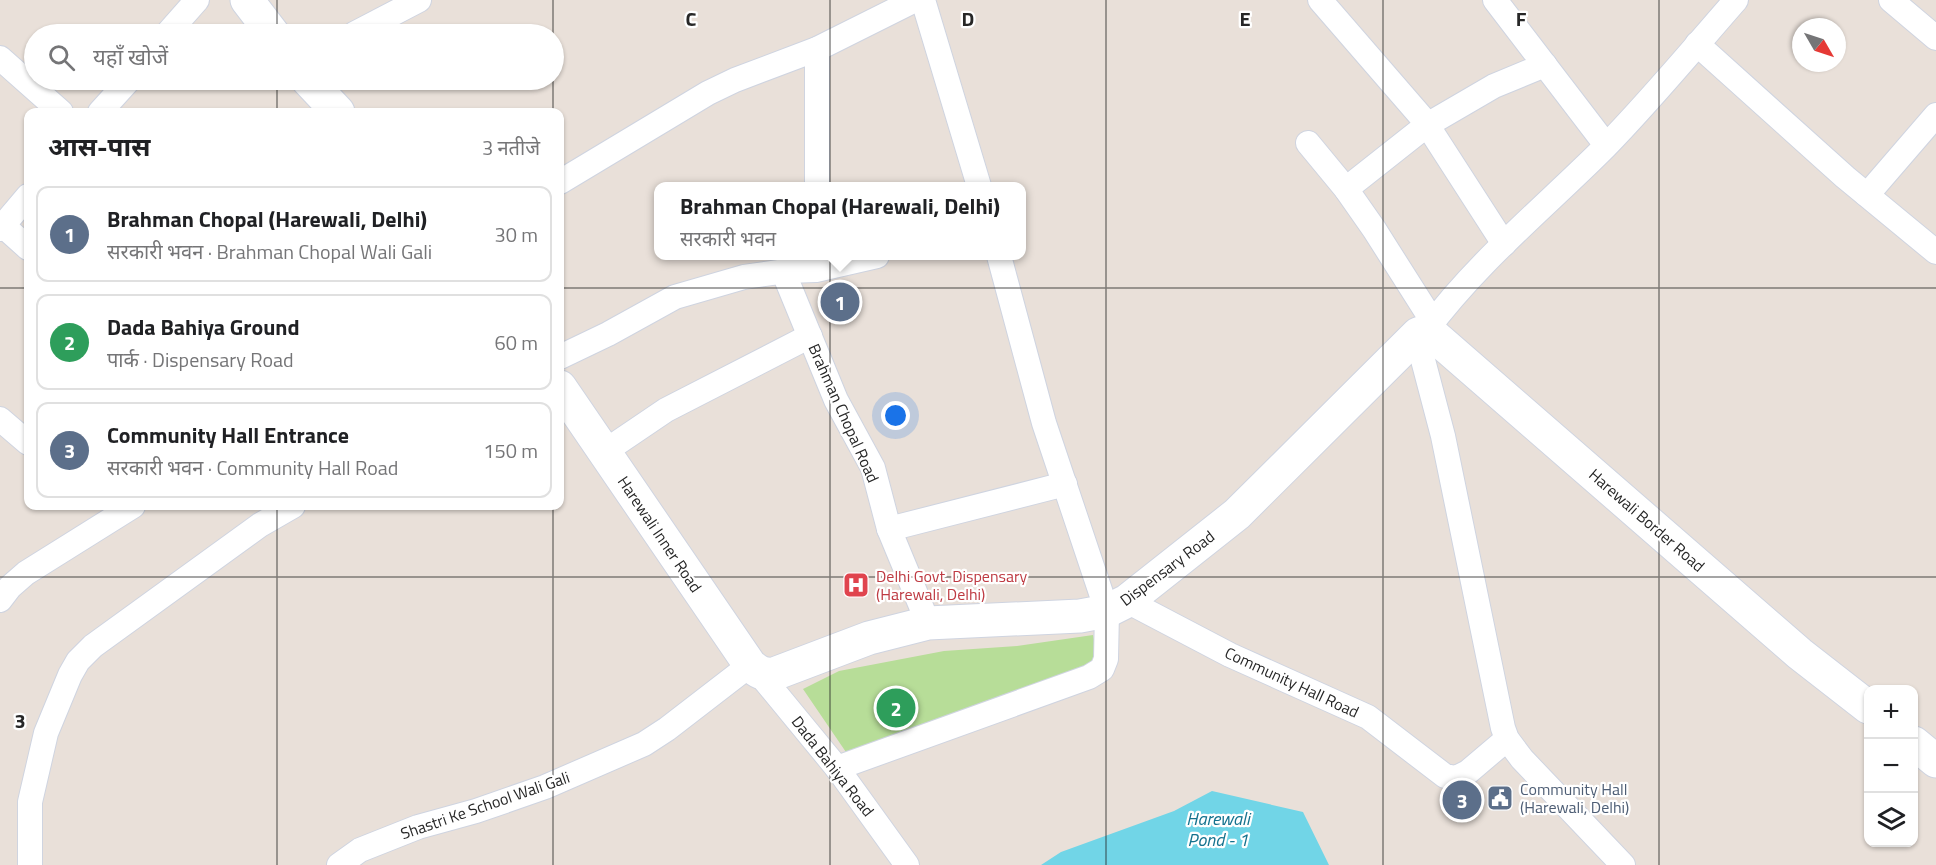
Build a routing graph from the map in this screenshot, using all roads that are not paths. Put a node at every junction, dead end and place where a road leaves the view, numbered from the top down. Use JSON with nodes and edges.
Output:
{"nodes":[{"id":1,"x":197,"y":0,"type":"edge"},
{"id":2,"x":247,"y":0,"type":"edge"},
{"id":3,"x":419,"y":0,"type":"edge"},
{"id":4,"x":915,"y":0,"type":"edge"},
{"id":5,"x":923,"y":0,"type":"edge"},
{"id":6,"x":1320,"y":0,"type":"edge"},
{"id":7,"x":1495,"y":0,"type":"edge"},
{"id":8,"x":1736,"y":0,"type":"edge"},
{"id":9,"x":1891,"y":0,"type":"edge"},
{"id":10,"x":176,"y":24,"type":"edge"},
{"id":11,"x":265,"y":24,"type":"edge"},
{"id":12,"x":373,"y":24,"type":"edge"},
{"id":13,"x":1936,"y":38,"type":"edge"},
{"id":14,"x":1697,"y":45,"type":"junction"},
{"id":15,"x":817,"y":49,"type":"junction"},
{"id":16,"x":0,"y":58,"type":"edge"},
{"id":17,"x":1545,"y":65,"type":"junction"},
{"id":18,"x":24,"y":79,"type":"edge"},
{"id":19,"x":37,"y":90,"type":"edge"},
{"id":20,"x":120,"y":90,"type":"edge"},
{"id":21,"x":317,"y":90,"type":"edge"},
{"id":22,"x":57,"y":108,"type":"edge"},
{"id":23,"x":104,"y":108,"type":"edge"},
{"id":24,"x":334,"y":108,"type":"edge"},
{"id":25,"x":1936,"y":114,"type":"edge"},
{"id":26,"x":1427,"y":125,"type":"junction"},
{"id":27,"x":1308,"y":143,"type":"dead end"},
{"id":28,"x":1606,"y":145,"type":"junction"},
{"id":29,"x":564,"y":180,"type":"edge"},
{"id":30,"x":817,"y":182,"type":"edge"},
{"id":31,"x":978,"y":182,"type":"edge"},
{"id":32,"x":1347,"y":189,"type":"junction"},
{"id":33,"x":1867,"y":195,"type":"junction"},
{"id":34,"x":24,"y":200,"type":"edge"},
{"id":35,"x":1,"y":226,"type":"edge"},
{"id":36,"x":1504,"y":244,"type":"junction"},
{"id":37,"x":24,"y":245,"type":"edge"},
{"id":38,"x":1936,"y":252,"type":"edge"},
{"id":39,"x":839,"y":260,"type":"edge"},
{"id":40,"x":1000,"y":260,"type":"edge"},
{"id":41,"x":816,"y":263,"type":"edge"},
{"id":42,"x":783,"y":271,"type":"junction"},
{"id":43,"x":1425,"y":330,"type":"junction"},
{"id":44,"x":810,"y":336,"type":"junction"},
{"id":45,"x":564,"y":355,"type":"edge"},
{"id":46,"x":564,"y":393,"type":"edge"},
{"id":47,"x":0,"y":419,"type":"edge"},
{"id":48,"x":24,"y":440,"type":"edge"},
{"id":49,"x":604,"y":452,"type":"junction"},
{"id":50,"x":1065,"y":484,"type":"junction"},
{"id":51,"x":116,"y":510,"type":"edge"},
{"id":52,"x":286,"y":510,"type":"edge"},
{"id":53,"x":889,"y":529,"type":"junction"},
{"id":54,"x":0,"y":600,"type":"edge"},
{"id":55,"x":1117,"y":606,"type":"junction"},
{"id":56,"x":928,"y":622,"type":"junction"},
{"id":57,"x":758,"y":671,"type":"junction"},
{"id":58,"x":1864,"y":703,"type":"edge"},
{"id":59,"x":1507,"y":739,"type":"junction"},
{"id":60,"x":1918,"y":746,"type":"edge"},
{"id":61,"x":1936,"y":761,"type":"edge"},
{"id":62,"x":837,"y":768,"type":"junction"},
{"id":63,"x":905,"y":864,"type":"edge"},
{"id":64,"x":30,"y":865,"type":"edge"},
{"id":65,"x":339,"y":865,"type":"edge"},
{"id":66,"x":1623,"y":865,"type":"edge"}],
"edges":[{"from":1,"to":10,"type":"street"},
{"from":2,"to":11,"type":"street"},
{"from":3,"to":12,"type":"street"},
{"from":4,"to":15,"type":"street"},
{"from":5,"to":31,"type":"street"},
{"from":6,"to":26,"type":"street"},
{"from":7,"to":17,"type":"street"},
{"from":8,"to":14,"type":"street"},
{"from":9,"to":13,"type":"street"},
{"from":14,"to":28,"type":"street"},
{"from":14,"to":33,"type":"street"},
{"from":15,"to":29,"type":"street"},
{"from":15,"to":30,"type":"street"},
{"from":16,"to":18,"type":"street"},
{"from":17,"to":26,"type":"street"},
{"from":17,"to":28,"type":"street"},
{"from":19,"to":22,"type":"street"},
{"from":20,"to":23,"type":"street"},
{"from":21,"to":24,"type":"street"},
{"from":25,"to":33,"type":"street"},
{"from":26,"to":32,"type":"street"},
{"from":26,"to":36,"type":"street"},
{"from":27,"to":32,"type":"street"},
{"from":28,"to":36,"type":"street"},
{"from":32,"to":43,"type":"street"},
{"from":33,"to":38,"type":"street"},
{"from":34,"to":35,"type":"street"},
{"from":35,"to":37,"type":"street"},
{"from":36,"to":43,"type":"street"},
{"from":39,"to":41,"type":"street"},
{"from":40,"to":50,"type":"street"},
{"from":41,"to":42,"type":"street"},
{"from":42,"to":44,"type":"street","name":"Brahman Chopal Road"},
{"from":42,"to":45,"type":"street"},
{"from":43,"to":55,"type":"street","name":"Dispensary Road"},
{"from":43,"to":58,"type":"street","name":"Harewali Border Road"},
{"from":43,"to":59,"type":"street"},
{"from":44,"to":49,"type":"street"},
{"from":44,"to":53,"type":"street","name":"Brahman Chopal Road"},
{"from":46,"to":49,"type":"street","name":"Harewali Inner Road"},
{"from":47,"to":48,"type":"street"},
{"from":49,"to":57,"type":"street","name":"Harewali Inner Road"},
{"from":50,"to":53,"type":"street"},
{"from":50,"to":55,"type":"street"},
{"from":51,"to":54,"type":"street"},
{"from":52,"to":64,"type":"street"},
{"from":53,"to":56,"type":"street","name":"Brahman Chopal Road"},
{"from":55,"to":56,"type":"street","name":"Dispensary Road"},
{"from":55,"to":59,"type":"street","name":"Community Hall Road"},
{"from":55,"to":62,"type":"street"},
{"from":56,"to":57,"type":"street","name":"Dispensary Road"},
{"from":57,"to":62,"type":"street","name":"Dada Bahiya Road"},
{"from":57,"to":65,"type":"street","name":"Shastri Ke School Wali Gali"},
{"from":59,"to":66,"type":"street"},
{"from":60,"to":61,"type":"street"},
{"from":62,"to":63,"type":"street","name":"Dada Bahiya Road"}]}
